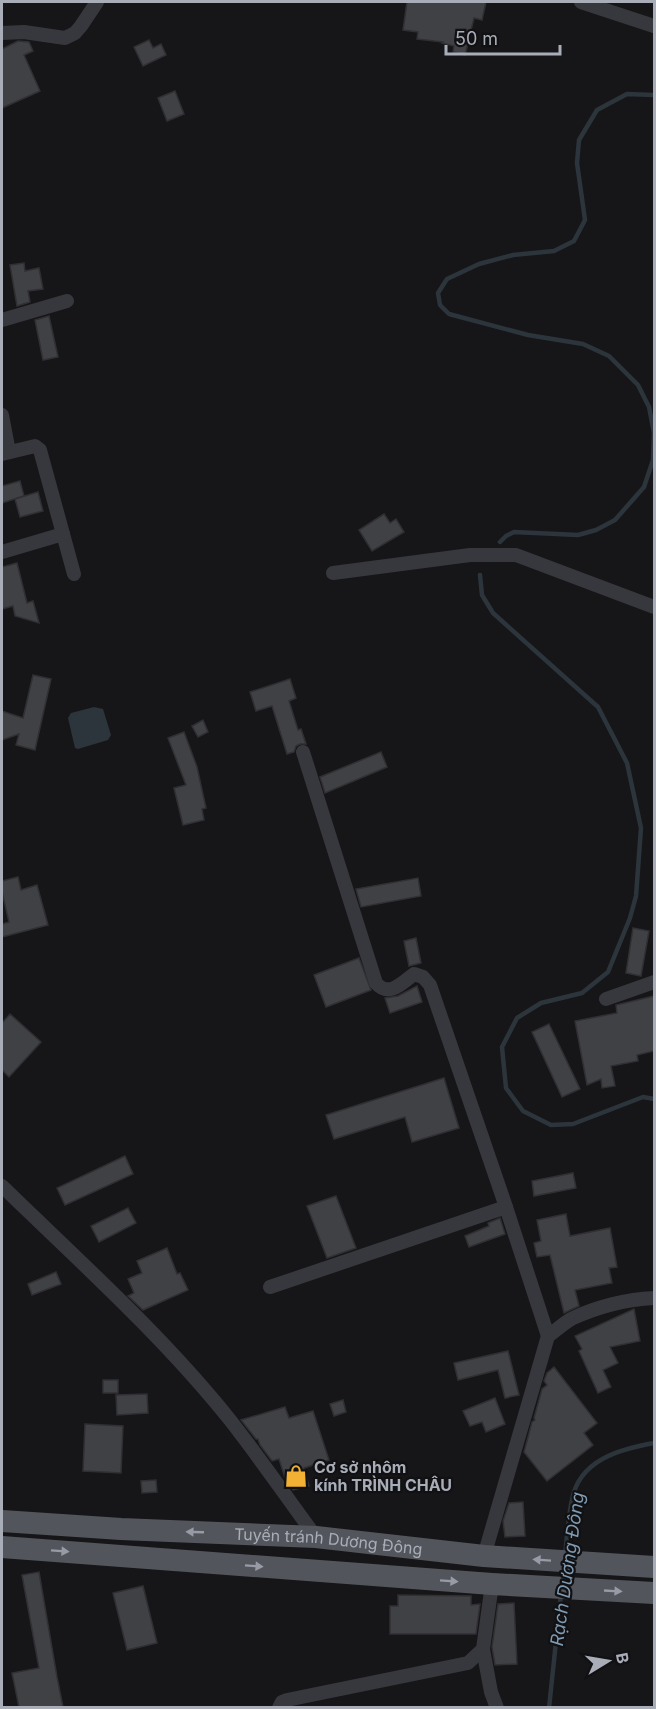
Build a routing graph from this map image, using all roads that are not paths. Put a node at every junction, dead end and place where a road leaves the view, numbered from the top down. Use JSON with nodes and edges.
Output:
{"nodes":[{"id":1,"x":98,"y":2,"type":"edge"},
{"id":2,"x":581,"y":2,"type":"edge"},
{"id":3,"x":654,"y":26,"type":"edge"},
{"id":4,"x":2,"y":33,"type":"edge"},
{"id":5,"x":67,"y":301,"type":"dead end"},
{"id":6,"x":2,"y":320,"type":"edge"},
{"id":7,"x":2,"y":415,"type":"edge"},
{"id":8,"x":5,"y":453,"type":"edge"},
{"id":9,"x":63,"y":534,"type":"junction"},
{"id":10,"x":2,"y":552,"type":"edge"},
{"id":11,"x":333,"y":573,"type":"dead end"},
{"id":12,"x":74,"y":574,"type":"dead end"},
{"id":13,"x":654,"y":607,"type":"edge"},
{"id":14,"x":303,"y":752,"type":"dead end"},
{"id":15,"x":654,"y":982,"type":"edge"},
{"id":16,"x":606,"y":999,"type":"dead end"},
{"id":17,"x":2,"y":1186,"type":"edge"},
{"id":18,"x":506,"y":1207,"type":"junction"},
{"id":19,"x":270,"y":1287,"type":"dead end"},
{"id":20,"x":651,"y":1298,"type":"edge"},
{"id":21,"x":548,"y":1336,"type":"junction"},
{"id":22,"x":2,"y":1521,"type":"edge"},
{"id":23,"x":121,"y":1529,"type":"junction"},
{"id":24,"x":316,"y":1537,"type":"junction"},
{"id":25,"x":2,"y":1547,"type":"edge"},
{"id":26,"x":117,"y":1555,"type":"junction"},
{"id":27,"x":484,"y":1556,"type":"junction"},
{"id":28,"x":648,"y":1567,"type":"edge"},
{"id":29,"x":492,"y":1584,"type":"junction"},
{"id":30,"x":648,"y":1593,"type":"edge"},
{"id":31,"x":483,"y":1649,"type":"junction"},
{"id":32,"x":279,"y":1707,"type":"edge"},
{"id":33,"x":497,"y":1707,"type":"edge"}],
"edges":[{"from":1,"to":4,"type":"street"},
{"from":2,"to":3,"type":"street"},
{"from":5,"to":6,"type":"street"},
{"from":7,"to":8,"type":"street"},
{"from":8,"to":9,"type":"street"},
{"from":9,"to":10,"type":"street"},
{"from":9,"to":12,"type":"street"},
{"from":11,"to":13,"type":"street"},
{"from":14,"to":18,"type":"street"},
{"from":15,"to":16,"type":"street"},
{"from":17,"to":24,"type":"street"},
{"from":18,"to":19,"type":"street"},
{"from":18,"to":21,"type":"street"},
{"from":20,"to":21,"type":"street"},
{"from":21,"to":27,"type":"street"},
{"from":22,"to":23,"type":"main road","name":"Tuyến tránh Dương Đông"},
{"from":24,"to":23,"type":"main road","name":"Tuyến tránh Dương Đông","one_way":true},
{"from":23,"to":26,"type":"main road"},
{"from":24,"to":27,"type":"main road","name":"Tuyến tránh Dương Đông"},
{"from":25,"to":26,"type":"main road","name":"Tuyến tránh Dương Đông","one_way":true},
{"from":26,"to":29,"type":"main road","name":"Tuyến tránh Dương Đông","one_way":true},
{"from":28,"to":27,"type":"main road","name":"Tuyến tránh Dương Đông","one_way":true},
{"from":29,"to":30,"type":"main road","name":"Tuyến tránh Dương Đông","one_way":true},
{"from":29,"to":31,"type":"street"},
{"from":31,"to":32,"type":"street"},
{"from":31,"to":33,"type":"street"}]}
